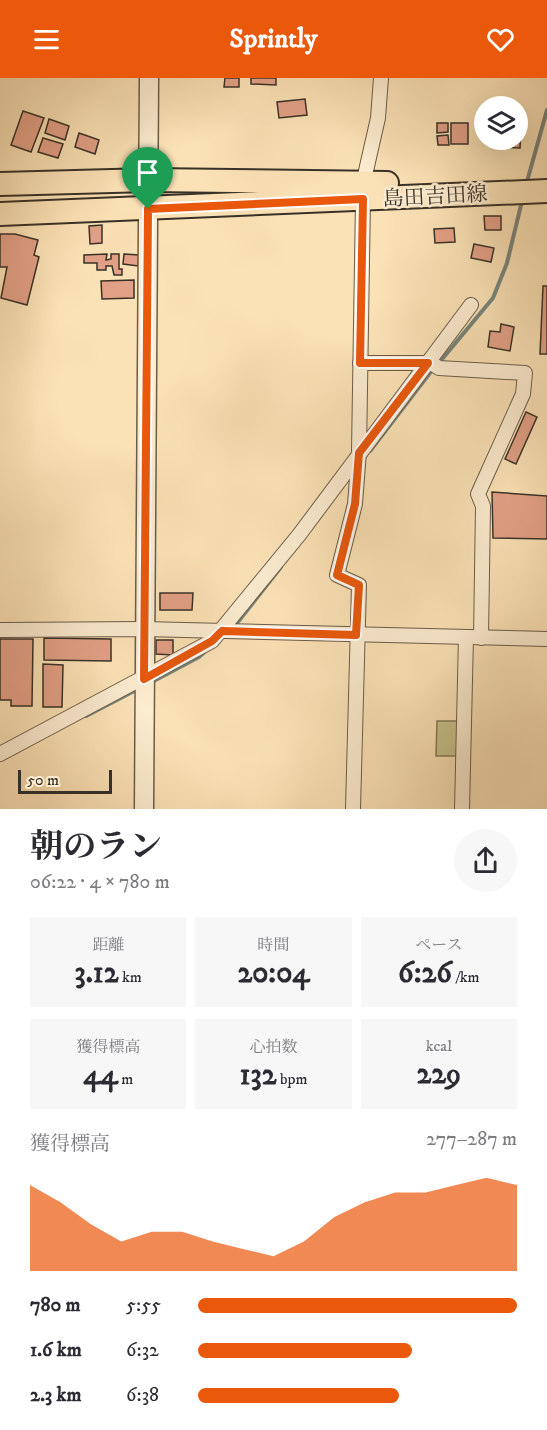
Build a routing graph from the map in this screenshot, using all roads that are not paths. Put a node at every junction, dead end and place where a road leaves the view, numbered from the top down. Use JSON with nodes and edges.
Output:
{"nodes":[{"id":1,"x":149,"y":78,"type":"edge"},
{"id":2,"x":381,"y":78,"type":"edge"},
{"id":3,"x":149,"y":180,"type":"junction"},
{"id":4,"x":0,"y":184,"type":"edge"},
{"id":5,"x":533,"y":184,"type":"edge"},
{"id":6,"x":363,"y":192,"type":"junction"},
{"id":7,"x":148,"y":209,"type":"junction"},
{"id":8,"x":0,"y":214,"type":"edge"},
{"id":9,"x":471,"y":305,"type":"dead end"},
{"id":10,"x":360,"y":363,"type":"junction"},
{"id":11,"x":433,"y":364,"type":"junction"},
{"id":12,"x":359,"y":454,"type":"junction"},
{"id":13,"x":144,"y":629,"type":"junction"},
{"id":14,"x":0,"y":630,"type":"edge"},
{"id":15,"x":222,"y":631,"type":"junction"},
{"id":16,"x":356,"y":635,"type":"junction"},
{"id":17,"x":466,"y":637,"type":"junction"},
{"id":18,"x":481,"y":638,"type":"junction"},
{"id":19,"x":547,"y":639,"type":"edge"},
{"id":20,"x":144,"y":685,"type":"junction"},
{"id":21,"x":0,"y":754,"type":"edge"},
{"id":22,"x":144,"y":809,"type":"edge"},
{"id":23,"x":353,"y":809,"type":"edge"},
{"id":24,"x":462,"y":809,"type":"edge"}],
"edges":[{"from":1,"to":3,"type":"street"},
{"from":2,"to":6,"type":"street"},
{"from":3,"to":4,"type":"main road","name":"島田吉田線"},
{"from":3,"to":6,"type":"main road","name":"島田吉田線"},
{"from":3,"to":7,"type":"street"},
{"from":5,"to":6,"type":"main road","name":"島田吉田線"},
{"from":6,"to":7,"type":"main road","name":"島田吉田線"},
{"from":6,"to":10,"type":"street"},
{"from":7,"to":8,"type":"main road","name":"島田吉田線"},
{"from":7,"to":13,"type":"street"},
{"from":9,"to":11,"type":"street"},
{"from":10,"to":11,"type":"street"},
{"from":10,"to":12,"type":"street"},
{"from":11,"to":12,"type":"street"},
{"from":11,"to":18,"type":"street"},
{"from":12,"to":15,"type":"street"},
{"from":12,"to":16,"type":"street"},
{"from":13,"to":14,"type":"street"},
{"from":13,"to":15,"type":"street"},
{"from":13,"to":20,"type":"street"},
{"from":15,"to":16,"type":"street"},
{"from":15,"to":20,"type":"street"},
{"from":16,"to":17,"type":"street"},
{"from":16,"to":23,"type":"street"},
{"from":17,"to":18,"type":"street"},
{"from":17,"to":24,"type":"street"},
{"from":18,"to":19,"type":"street"},
{"from":20,"to":21,"type":"street"},
{"from":20,"to":22,"type":"street"}]}
